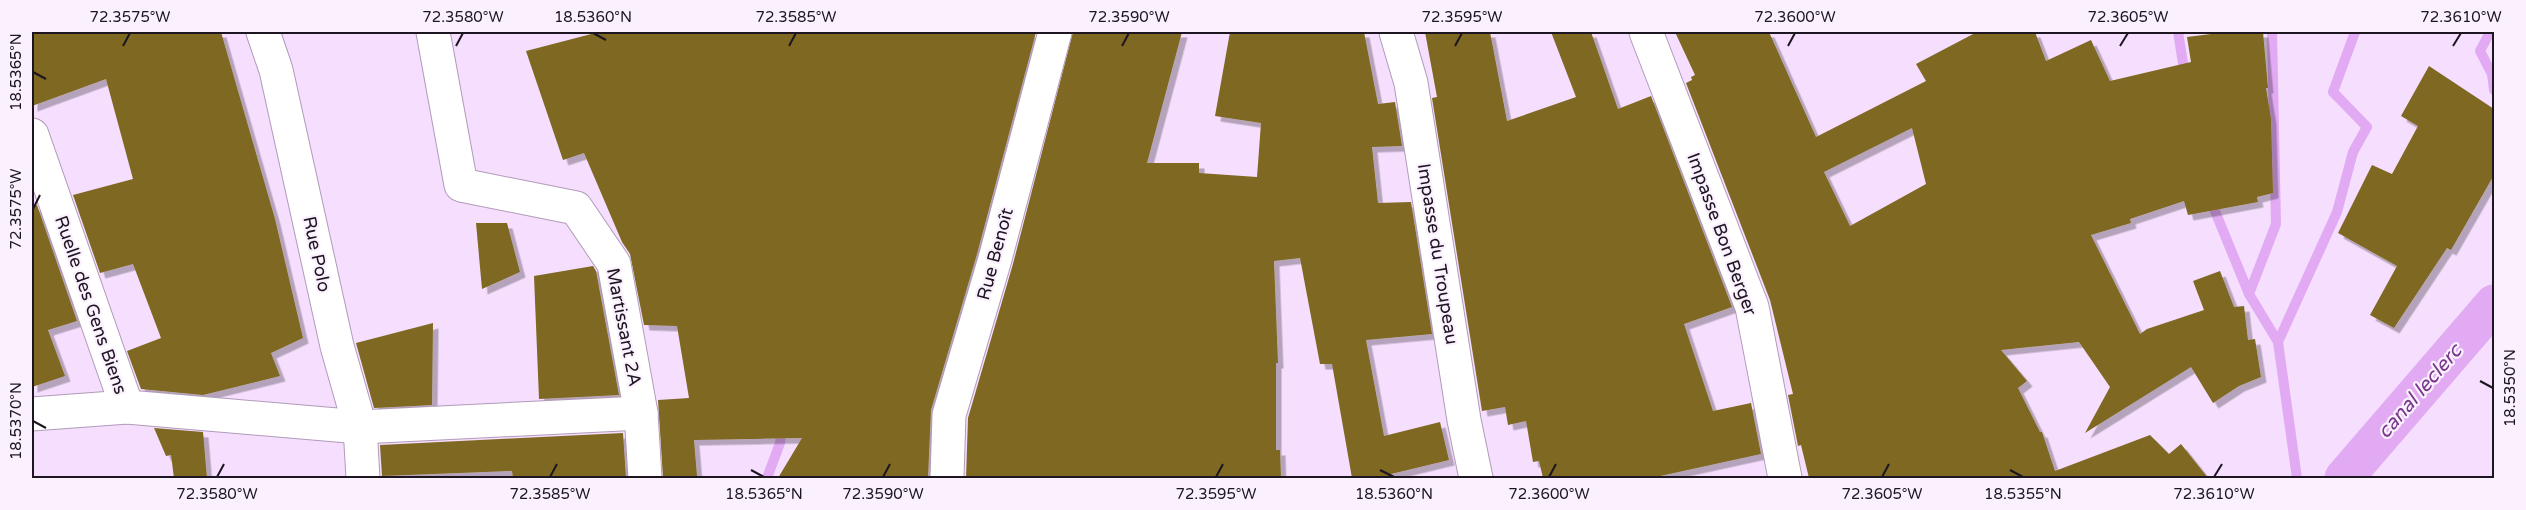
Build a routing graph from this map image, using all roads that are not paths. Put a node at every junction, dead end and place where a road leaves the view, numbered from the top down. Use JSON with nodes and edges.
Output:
{"nodes":[{"id":1,"x":263,"y":32,"type":"edge"},
{"id":2,"x":433,"y":32,"type":"edge"},
{"id":3,"x":1055,"y":32,"type":"edge"},
{"id":4,"x":1396,"y":32,"type":"edge"},
{"id":5,"x":1646,"y":32,"type":"edge"},
{"id":6,"x":32,"y":135,"type":"edge"},
{"id":7,"x":127,"y":407,"type":"junction"},
{"id":8,"x":641,"y":413,"type":"junction"},
{"id":9,"x":32,"y":414,"type":"edge"},
{"id":10,"x":360,"y":427,"type":"junction"},
{"id":11,"x":363,"y":478,"type":"edge"},
{"id":12,"x":645,"y":478,"type":"edge"},
{"id":13,"x":947,"y":478,"type":"edge"},
{"id":14,"x":1476,"y":478,"type":"edge"},
{"id":15,"x":1785,"y":478,"type":"edge"}],
"edges":[{"from":1,"to":10,"type":"street","name":"Rue Polo"},
{"from":2,"to":8,"type":"street","name":"Martissant 2A"},
{"from":3,"to":13,"type":"street","name":"Rue Benoît"},
{"from":4,"to":14,"type":"street","name":"Impasse du Troupeau"},
{"from":5,"to":15,"type":"street","name":"Impasse Bon Berger"},
{"from":6,"to":7,"type":"street","name":"Ruelle des Gens Biens"},
{"from":7,"to":9,"type":"street"},
{"from":7,"to":10,"type":"street"},
{"from":8,"to":10,"type":"street"},
{"from":8,"to":12,"type":"street","name":"Martissant 2A"},
{"from":10,"to":11,"type":"street","name":"Rue Polo"}]}
